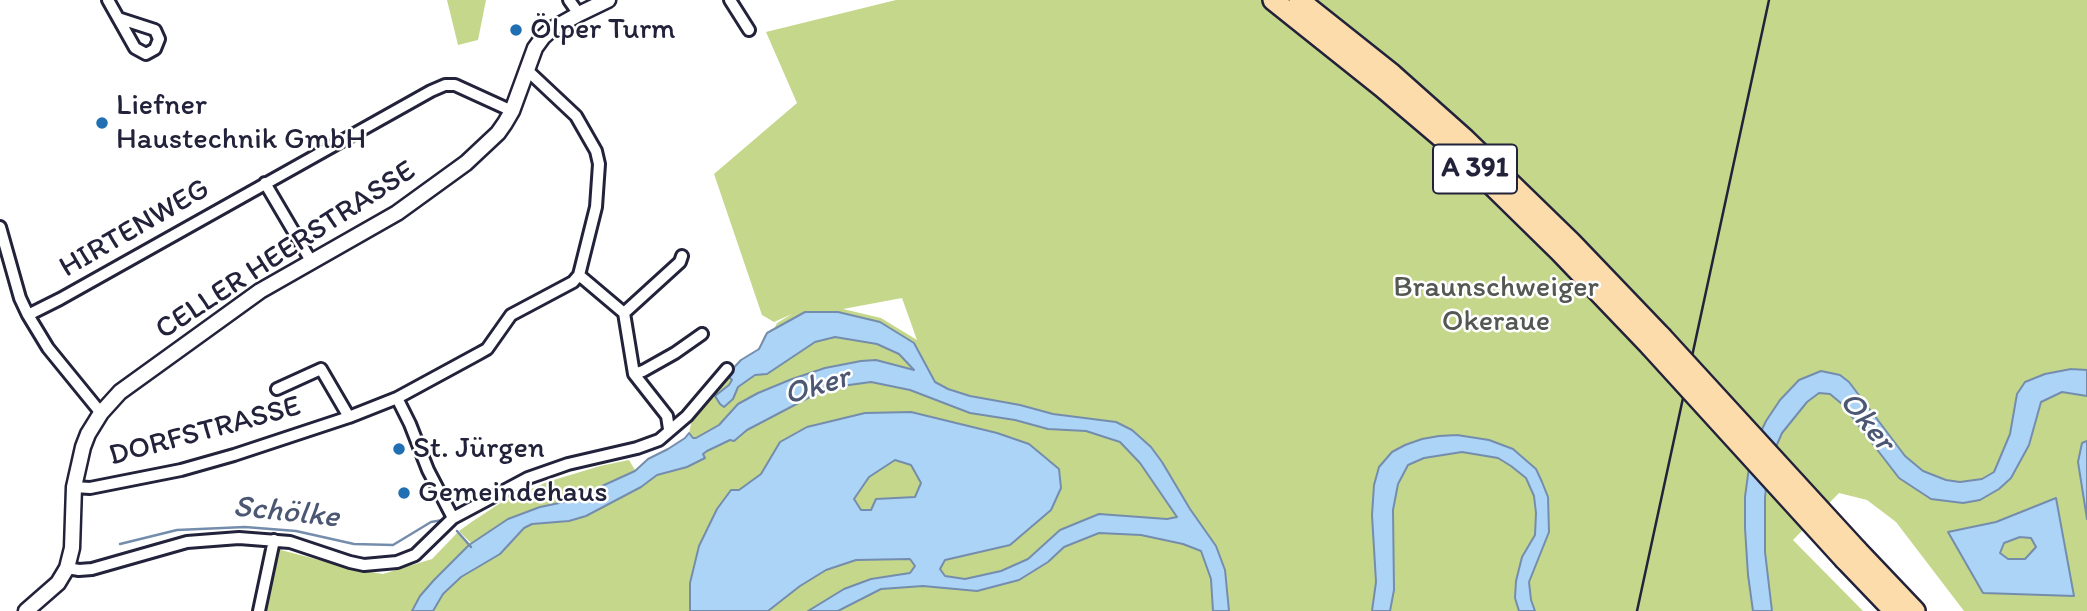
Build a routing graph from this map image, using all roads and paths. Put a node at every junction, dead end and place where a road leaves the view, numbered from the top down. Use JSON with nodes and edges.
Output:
{"nodes":[{"id":1,"x":108,"y":0,"type":"edge"},
{"id":2,"x":569,"y":0,"type":"edge"},
{"id":3,"x":608,"y":0,"type":"edge"},
{"id":4,"x":730,"y":0,"type":"edge"},
{"id":5,"x":1285,"y":3,"type":"edge"},
{"id":6,"x":579,"y":13,"type":"junction"},
{"id":7,"x":118,"y":18,"type":"dead end"},
{"id":8,"x":748,"y":30,"type":"dead end"},
{"id":9,"x":527,"y":70,"type":"junction"},
{"id":10,"x":512,"y":111,"type":"junction"},
{"id":11,"x":265,"y":183,"type":"junction"},
{"id":12,"x":0,"y":227,"type":"edge"},
{"id":13,"x":682,"y":256,"type":"dead end"},
{"id":14,"x":311,"y":261,"type":"junction"},
{"id":15,"x":579,"y":275,"type":"junction"},
{"id":16,"x":624,"y":313,"type":"junction"},
{"id":17,"x":27,"y":315,"type":"junction"},
{"id":18,"x":702,"y":334,"type":"dead end"},
{"id":19,"x":727,"y":369,"type":"dead end"},
{"id":20,"x":634,"y":373,"type":"junction"},
{"id":21,"x":277,"y":389,"type":"dead end"},
{"id":22,"x":397,"y":398,"type":"junction"},
{"id":23,"x":101,"y":413,"type":"junction"},
{"id":24,"x":349,"y":417,"type":"junction"},
{"id":25,"x":670,"y":429,"type":"junction"},
{"id":26,"x":74,"y":487,"type":"junction"},
{"id":27,"x":453,"y":518,"type":"junction"},
{"id":28,"x":274,"y":540,"type":"junction"},
{"id":29,"x":1851,"y":555,"type":"junction"},
{"id":30,"x":67,"y":568,"type":"junction"},
{"id":31,"x":26,"y":611,"type":"edge"},
{"id":32,"x":260,"y":611,"type":"edge"},
{"id":33,"x":1894,"y":611,"type":"edge"},
{"id":34,"x":1915,"y":611,"type":"edge"}],
"edges":[{"from":1,"to":7,"type":"street"},
{"from":2,"to":6,"type":"street"},
{"from":3,"to":6,"type":"main road","name":"CELLER HEERSTRASSE"},
{"from":4,"to":8,"type":"street"},
{"from":5,"to":29,"type":"highway","number":"A 391","bridge":true},
{"from":6,"to":9,"type":"main road","name":"CELLER HEERSTRASSE"},
{"from":9,"to":10,"type":"main road","name":"CELLER HEERSTRASSE"},
{"from":9,"to":15,"type":"street"},
{"from":10,"to":11,"type":"street","name":"HIRTENWEG"},
{"from":10,"to":14,"type":"main road","name":"CELLER HEERSTRASSE"},
{"from":11,"to":14,"type":"street"},
{"from":11,"to":17,"type":"street","name":"HIRTENWEG"},
{"from":12,"to":17,"type":"street"},
{"from":13,"to":16,"type":"street"},
{"from":14,"to":23,"type":"main road","name":"CELLER HEERSTRASSE"},
{"from":15,"to":16,"type":"street"},
{"from":15,"to":22,"type":"street","name":"DORFSTRASSE"},
{"from":16,"to":20,"type":"street"},
{"from":17,"to":23,"type":"street"},
{"from":18,"to":20,"type":"street"},
{"from":19,"to":25,"type":"street"},
{"from":20,"to":25,"type":"street"},
{"from":21,"to":24,"type":"street","name":"DORFSTRASSE"},
{"from":22,"to":24,"type":"street","name":"DORFSTRASSE"},
{"from":22,"to":27,"type":"street"},
{"from":23,"to":26,"type":"main road","name":"CELLER HEERSTRASSE"},
{"from":24,"to":26,"type":"street","name":"DORFSTRASSE"},
{"from":25,"to":27,"type":"street"},
{"from":26,"to":30,"type":"main road","name":"CELLER HEERSTRASSE"},
{"from":27,"to":28,"type":"street"},
{"from":28,"to":30,"type":"street"},
{"from":28,"to":32,"type":"street"},
{"from":29,"to":33,"type":"highway","number":"A 391"},
{"from":29,"to":34,"type":"highway","number":"A 391"},
{"from":30,"to":31,"type":"main road"}]}
